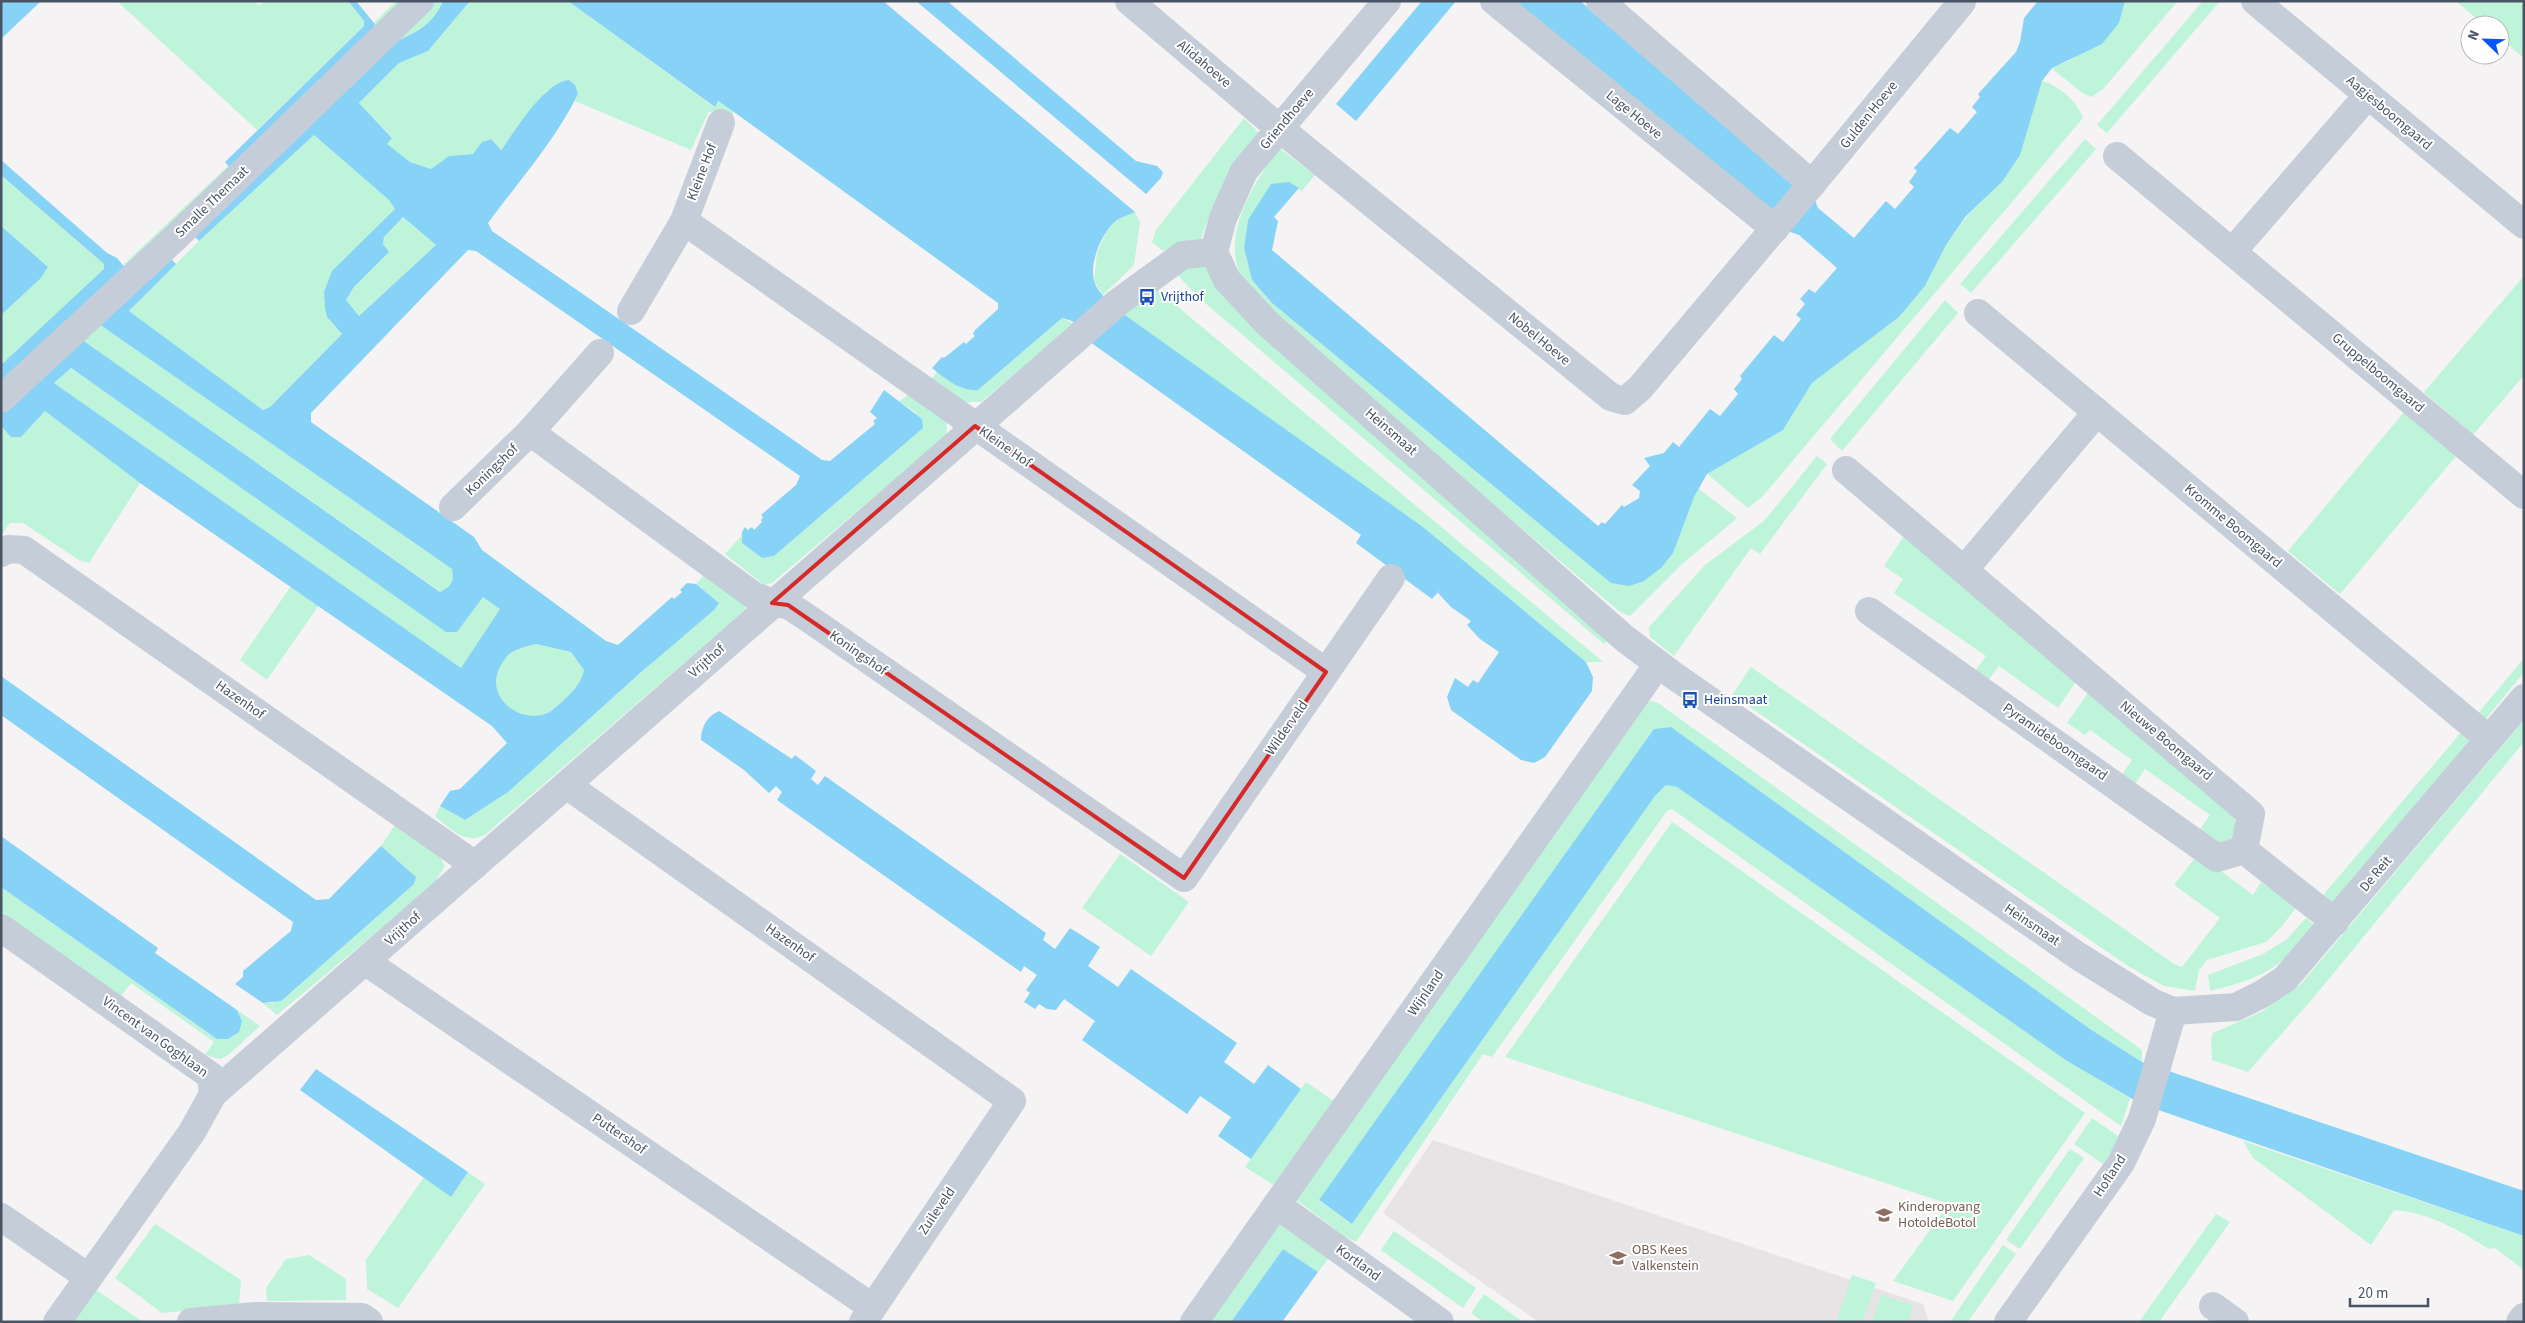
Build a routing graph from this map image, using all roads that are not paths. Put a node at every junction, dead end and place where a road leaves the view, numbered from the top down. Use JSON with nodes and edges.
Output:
{"nodes":[{"id":1,"x":420,"y":1,"type":"edge"},
{"id":2,"x":1129,"y":1,"type":"edge"},
{"id":3,"x":1387,"y":1,"type":"edge"},
{"id":4,"x":1494,"y":1,"type":"edge"},
{"id":5,"x":1600,"y":1,"type":"edge"},
{"id":6,"x":1960,"y":1,"type":"edge"},
{"id":7,"x":2255,"y":1,"type":"edge"},
{"id":8,"x":2368,"y":95,"type":"junction"},
{"id":9,"x":721,"y":123,"type":"dead end"},
{"id":10,"x":1279,"y":128,"type":"junction"},
{"id":11,"x":2117,"y":156,"type":"dead end"},
{"id":12,"x":1811,"y":186,"type":"junction"},
{"id":13,"x":684,"y":221,"type":"junction"},
{"id":14,"x":2524,"y":225,"type":"edge"},
{"id":15,"x":1776,"y":228,"type":"junction"},
{"id":16,"x":1214,"y":252,"type":"junction"},
{"id":17,"x":2232,"y":252,"type":"junction"},
{"id":18,"x":631,"y":311,"type":"dead end"},
{"id":19,"x":1978,"y":313,"type":"dead end"},
{"id":20,"x":600,"y":353,"type":"dead end"},
{"id":21,"x":1,"y":398,"type":"edge"},
{"id":22,"x":2097,"y":412,"type":"junction"},
{"id":23,"x":975,"y":426,"type":"junction"},
{"id":24,"x":530,"y":432,"type":"junction"},
{"id":25,"x":1846,"y":470,"type":"dead end"},
{"id":26,"x":2524,"y":495,"type":"edge"},
{"id":27,"x":453,"y":507,"type":"dead end"},
{"id":28,"x":1,"y":553,"type":"edge"},
{"id":29,"x":1964,"y":570,"type":"junction"},
{"id":30,"x":1391,"y":578,"type":"dead end"},
{"id":31,"x":772,"y":603,"type":"junction"},
{"id":32,"x":1869,"y":611,"type":"dead end"},
{"id":33,"x":1658,"y":664,"type":"junction"},
{"id":34,"x":1326,"y":672,"type":"junction"},
{"id":35,"x":2524,"y":698,"type":"edge"},
{"id":36,"x":2489,"y":739,"type":"junction"},
{"id":37,"x":568,"y":786,"type":"junction"},
{"id":38,"x":2244,"y":850,"type":"junction"},
{"id":39,"x":475,"y":865,"type":"junction"},
{"id":40,"x":1184,"y":878,"type":"joint"},
{"id":41,"x":2336,"y":922,"type":"junction"},
{"id":42,"x":1,"y":928,"type":"edge"},
{"id":43,"x":366,"y":962,"type":"junction"},
{"id":44,"x":2202,"y":1008,"type":"joint"},
{"id":45,"x":2173,"y":1011,"type":"junction"},
{"id":46,"x":213,"y":1094,"type":"junction"},
{"id":47,"x":1012,"y":1101,"type":"joint"},
{"id":48,"x":1277,"y":1205,"type":"junction"},
{"id":49,"x":1,"y":1217,"type":"edge"},
{"id":50,"x":88,"y":1277,"type":"junction"},
{"id":51,"x":2213,"y":1306,"type":"dead end"},
{"id":52,"x":867,"y":1314,"type":"edge"},
{"id":53,"x":2524,"y":1317,"type":"edge"},
{"id":54,"x":57,"y":1322,"type":"edge"},
{"id":55,"x":191,"y":1322,"type":"edge"},
{"id":56,"x":369,"y":1322,"type":"edge"},
{"id":57,"x":1194,"y":1322,"type":"edge"},
{"id":58,"x":1440,"y":1322,"type":"edge"},
{"id":59,"x":2008,"y":1322,"type":"edge"},
{"id":60,"x":2236,"y":1322,"type":"edge"},
{"id":61,"x":2520,"y":1322,"type":"edge"}],
"edges":[{"from":1,"to":21,"type":"street","name":"Smalle Themaat"},
{"from":2,"to":10,"type":"street","name":"Alidahoeve"},
{"from":3,"to":10,"type":"street","name":"Griendhoeve"},
{"from":4,"to":15,"type":"street","name":"Lage Hoeve"},
{"from":5,"to":12,"type":"street"},
{"from":6,"to":12,"type":"street","name":"Gulden Hoeve"},
{"from":7,"to":8,"type":"street","name":"Aagjesboomgaard"},
{"from":8,"to":14,"type":"street","name":"Aagjesboomgaard"},
{"from":8,"to":17,"type":"street"},
{"from":9,"to":13,"type":"street","name":"Kleine Hof"},
{"from":10,"to":15,"type":"street","name":"Nobel Hoeve"},
{"from":10,"to":16,"type":"street","name":"Griendhoeve"},
{"from":11,"to":17,"type":"street","name":"Gruppelboomgaard"},
{"from":12,"to":15,"type":"street","name":"Gulden Hoeve"},
{"from":13,"to":18,"type":"street","name":"Kleine Hof"},
{"from":13,"to":23,"type":"street","name":"Kleine Hof"},
{"from":16,"to":23,"type":"street","name":"Vrijthof"},
{"from":16,"to":33,"type":"street","name":"Heinsmaat"},
{"from":17,"to":26,"type":"street","name":"Gruppelboomgaard"},
{"from":19,"to":22,"type":"street","name":"Kromme Boomgaard"},
{"from":20,"to":24,"type":"street","name":"Koningshof"},
{"from":22,"to":29,"type":"street"},
{"from":22,"to":36,"type":"street","name":"Kromme Boomgaard"},
{"from":23,"to":31,"type":"street","name":"Vrijthof"},
{"from":23,"to":34,"type":"street","name":"Kleine Hof"},
{"from":24,"to":27,"type":"street","name":"Koningshof"},
{"from":24,"to":31,"type":"street","name":"Koningshof"},
{"from":25,"to":29,"type":"street","name":"Nieuwe Boomgaard"},
{"from":28,"to":39,"type":"street","name":"Hazenhof"},
{"from":29,"to":38,"type":"street","name":"Nieuwe Boomgaard"},
{"from":30,"to":34,"type":"street","name":"Wilderveld"},
{"from":31,"to":37,"type":"street","name":"Vrijthof"},
{"from":31,"to":40,"type":"street","name":"Koningshof"},
{"from":32,"to":38,"type":"street","name":"Pyramideboomgaard"},
{"from":33,"to":45,"type":"street","name":"Heinsmaat"},
{"from":33,"to":48,"type":"street","name":"Wijnland"},
{"from":34,"to":40,"type":"street","name":"Wilderveld"},
{"from":35,"to":36,"type":"street","name":"De Reit"},
{"from":36,"to":41,"type":"street","name":"De Reit"},
{"from":37,"to":39,"type":"street","name":"Vrijthof"},
{"from":37,"to":47,"type":"street","name":"Hazenhof"},
{"from":38,"to":41,"type":"street"},
{"from":39,"to":43,"type":"street","name":"Vrijthof"},
{"from":41,"to":44,"type":"street","name":"De Reit"},
{"from":42,"to":46,"type":"street","name":"Vincent van Goghlaan"},
{"from":43,"to":46,"type":"street","name":"Vrijthof"},
{"from":43,"to":52,"type":"street","name":"Puttershof"},
{"from":44,"to":45,"type":"street","name":"Heinsmaat"},
{"from":45,"to":59,"type":"street","name":"Hofland"},
{"from":46,"to":50,"type":"street","name":"Vincent van Goghlaan"},
{"from":47,"to":52,"type":"street","name":"Zuileveld"},
{"from":48,"to":57,"type":"street","name":"Wijnland"},
{"from":48,"to":58,"type":"street","name":"Kortland"},
{"from":49,"to":50,"type":"street"},
{"from":50,"to":54,"type":"street","name":"Vincent van Goghlaan"},
{"from":51,"to":60,"type":"street"},
{"from":53,"to":61,"type":"street"},
{"from":55,"to":56,"type":"street"}]}
